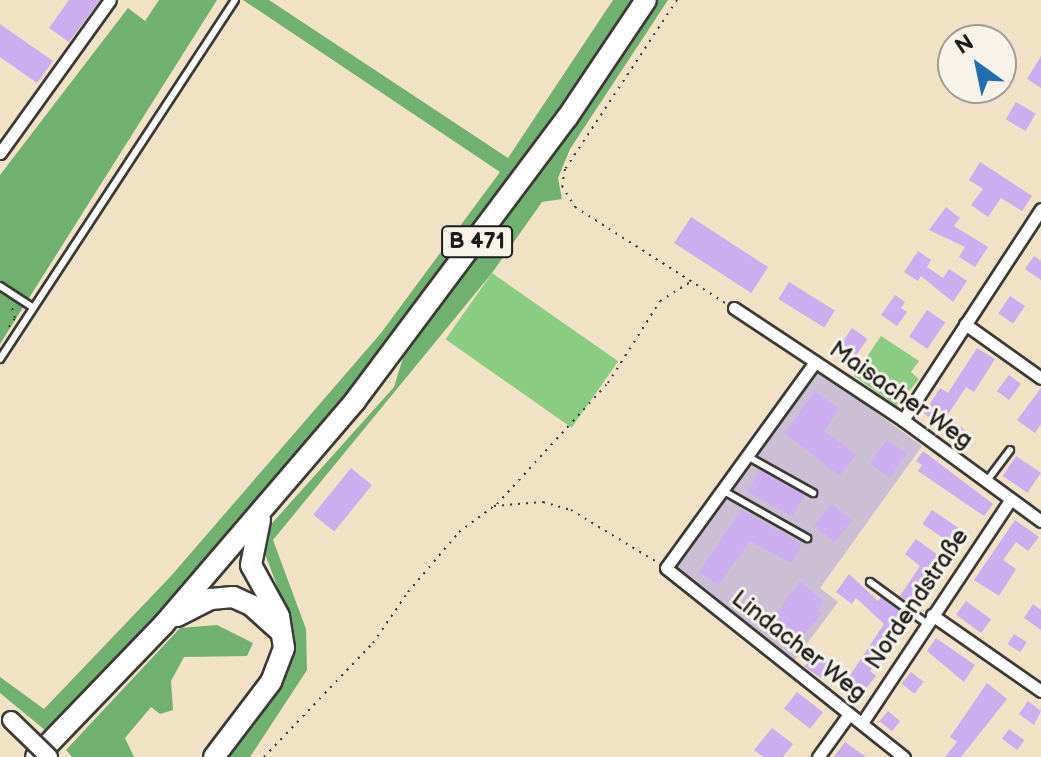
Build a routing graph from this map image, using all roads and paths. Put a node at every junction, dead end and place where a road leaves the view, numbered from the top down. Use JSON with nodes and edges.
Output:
{"nodes":[{"id":1,"x":110,"y":0,"type":"edge"},
{"id":2,"x":235,"y":0,"type":"edge"},
{"id":3,"x":646,"y":0,"type":"edge"},
{"id":4,"x":677,"y":0,"type":"edge"},
{"id":5,"x":0,"y":153,"type":"edge"},
{"id":6,"x":1041,"y":209,"type":"edge"},
{"id":7,"x":691,"y":281,"type":"junction"},
{"id":8,"x":0,"y":286,"type":"edge"},
{"id":9,"x":9,"y":303,"type":"dead end"},
{"id":10,"x":32,"y":307,"type":"junction"},
{"id":11,"x":734,"y":308,"type":"joint"},
{"id":12,"x":965,"y":324,"type":"junction"},
{"id":13,"x":7,"y":330,"type":"dead end"},
{"id":14,"x":0,"y":359,"type":"edge"},
{"id":15,"x":815,"y":362,"type":"junction"},
{"id":16,"x":1041,"y":378,"type":"edge"},
{"id":17,"x":903,"y":420,"type":"junction"},
{"id":18,"x":1010,"y":450,"type":"dead end"},
{"id":19,"x":747,"y":456,"type":"junction"},
{"id":20,"x":986,"y":482,"type":"junction"},
{"id":21,"x":722,"y":490,"type":"junction"},
{"id":22,"x":813,"y":493,"type":"dead end"},
{"id":23,"x":1010,"y":500,"type":"junction"},
{"id":24,"x":494,"y":506,"type":"junction"},
{"id":25,"x":264,"y":510,"type":"junction"},
{"id":26,"x":1041,"y":521,"type":"edge"},
{"id":27,"x":807,"y":538,"type":"dead end"},
{"id":28,"x":666,"y":568,"type":"junction"},
{"id":29,"x":870,"y":582,"type":"dead end"},
{"id":30,"x":929,"y":619,"type":"junction"},
{"id":31,"x":164,"y":624,"type":"junction"},
{"id":32,"x":284,"y":635,"type":"junction"},
{"id":33,"x":1041,"y":691,"type":"edge"},
{"id":34,"x":849,"y":714,"type":"junction"},
{"id":35,"x":11,"y":720,"type":"dead end"},
{"id":36,"x":862,"y":723,"type":"junction"},
{"id":37,"x":36,"y":757,"type":"edge"},
{"id":38,"x":49,"y":757,"type":"edge"},
{"id":39,"x":214,"y":757,"type":"edge"},
{"id":40,"x":264,"y":757,"type":"edge"},
{"id":41,"x":818,"y":757,"type":"edge"},
{"id":42,"x":904,"y":757,"type":"edge"}],
"edges":[{"from":1,"to":5,"type":"street"},
{"from":2,"to":10,"type":"lane"},
{"from":3,"to":25,"type":"highway","number":"B 471"},
{"from":4,"to":7,"type":"path"},
{"from":6,"to":12,"type":"street"},
{"from":7,"to":11,"type":"path"},
{"from":7,"to":24,"type":"path"},
{"from":8,"to":10,"type":"lane"},
{"from":9,"to":13,"type":"path"},
{"from":10,"to":14,"type":"lane"},
{"from":11,"to":15,"type":"street","name":"Maisacher Weg"},
{"from":12,"to":16,"type":"street"},
{"from":12,"to":17,"type":"street"},
{"from":15,"to":17,"type":"street","name":"Maisacher Weg"},
{"from":15,"to":19,"type":"street"},
{"from":17,"to":20,"type":"street","name":"Maisacher Weg"},
{"from":18,"to":20,"type":"lane"},
{"from":19,"to":21,"type":"street"},
{"from":19,"to":22,"type":"lane"},
{"from":20,"to":23,"type":"street","name":"Maisacher Weg"},
{"from":21,"to":27,"type":"lane"},
{"from":21,"to":28,"type":"street"},
{"from":23,"to":26,"type":"street","name":"Maisacher Weg"},
{"from":23,"to":30,"type":"street","name":"Nordendstraße"},
{"from":24,"to":28,"type":"path"},
{"from":24,"to":40,"type":"path"},
{"from":25,"to":31,"type":"highway","number":"B 471"},
{"from":25,"to":32,"type":"highway"},
{"from":28,"to":34,"type":"street","name":"Lindacher Weg"},
{"from":29,"to":30,"type":"lane"},
{"from":30,"to":33,"type":"street"},
{"from":30,"to":36,"type":"street","name":"Nordendstraße"},
{"from":31,"to":32,"type":"highway"},
{"from":31,"to":37,"type":"highway","number":"B 471"},
{"from":32,"to":39,"type":"highway"},
{"from":34,"to":36,"type":"street","name":"Lindacher Weg"},
{"from":34,"to":41,"type":"street"},
{"from":35,"to":38,"type":"street","bridge":true},
{"from":36,"to":42,"type":"street","name":"Lindacher Weg"}]}
